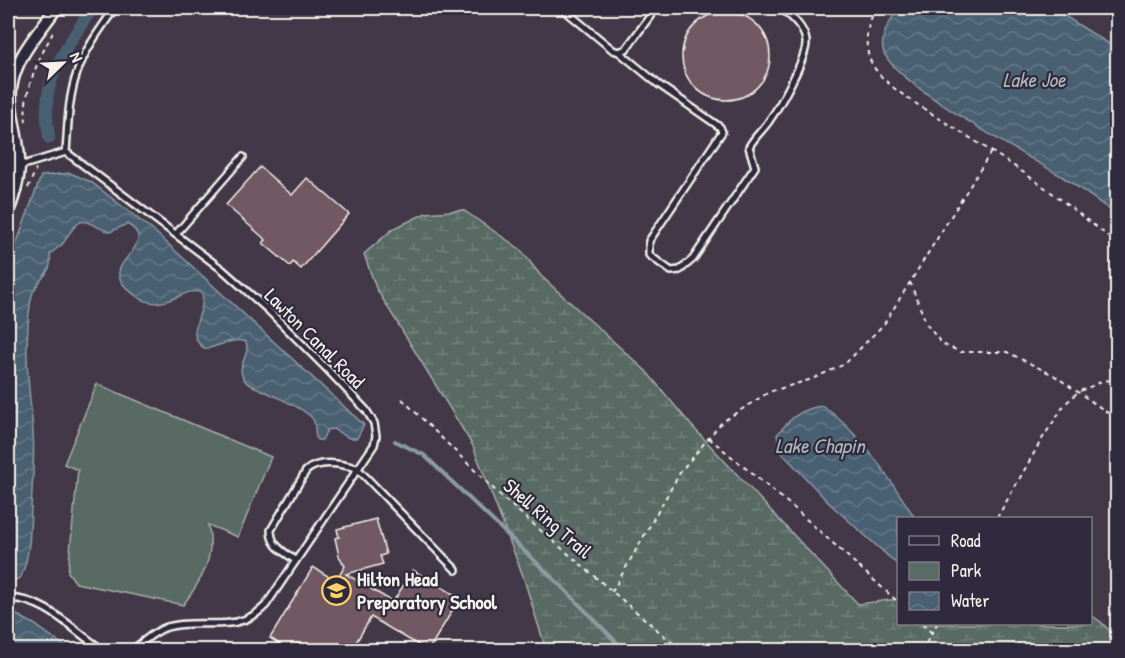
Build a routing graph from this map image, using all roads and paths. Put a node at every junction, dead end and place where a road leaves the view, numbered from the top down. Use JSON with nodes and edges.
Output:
{"nodes":[{"id":1,"x":56,"y":8,"type":"edge"},
{"id":2,"x":115,"y":8,"type":"edge"},
{"id":3,"x":562,"y":8,"type":"edge"},
{"id":4,"x":656,"y":8,"type":"edge"},
{"id":5,"x":781,"y":8,"type":"edge"},
{"id":6,"x":877,"y":8,"type":"edge"},
{"id":7,"x":60,"y":23,"type":"dead end"},
{"id":8,"x":619,"y":52,"type":"junction"},
{"id":9,"x":27,"y":132,"type":"dead end"},
{"id":10,"x":66,"y":152,"type":"junction"},
{"id":11,"x":991,"y":152,"type":"junction"},
{"id":12,"x":243,"y":157,"type":"dead end"},
{"id":13,"x":33,"y":162,"type":"junction"},
{"id":14,"x":20,"y":166,"type":"junction"},
{"id":15,"x":26,"y":194,"type":"dead end"},
{"id":16,"x":13,"y":213,"type":"edge"},
{"id":17,"x":176,"y":234,"type":"junction"},
{"id":18,"x":8,"y":241,"type":"edge"},
{"id":19,"x":1118,"y":243,"type":"edge"},
{"id":20,"x":910,"y":282,"type":"junction"},
{"id":21,"x":1118,"y":379,"type":"edge"},
{"id":22,"x":1078,"y":392,"type":"junction"},
{"id":23,"x":402,"y":399,"type":"dead end"},
{"id":24,"x":1118,"y":420,"type":"edge"},
{"id":25,"x":709,"y":438,"type":"junction"},
{"id":26,"x":357,"y":468,"type":"junction"},
{"id":27,"x":998,"y":517,"type":"edge"},
{"id":28,"x":296,"y":560,"type":"junction"},
{"id":29,"x":456,"y":570,"type":"dead end"},
{"id":30,"x":612,"y":592,"type":"junction"},
{"id":31,"x":8,"y":598,"type":"edge"},
{"id":32,"x":897,"y":601,"type":"edge"},
{"id":33,"x":923,"y":625,"type":"edge"},
{"id":34,"x":936,"y":625,"type":"edge"},
{"id":35,"x":932,"y":633,"type":"junction"},
{"id":36,"x":103,"y":651,"type":"edge"},
{"id":37,"x":132,"y":651,"type":"edge"},
{"id":38,"x":681,"y":651,"type":"edge"},
{"id":39,"x":922,"y":651,"type":"edge"}],
"edges":[{"from":1,"to":14,"type":"street"},
{"from":2,"to":10,"type":"lane"},
{"from":3,"to":8,"type":"lane"},
{"from":4,"to":8,"type":"lane"},
{"from":5,"to":8,"type":"lane"},
{"from":6,"to":11,"type":"path"},
{"from":7,"to":9,"type":"path"},
{"from":10,"to":13,"type":"lane"},
{"from":10,"to":17,"type":"lane","name":"Lawton Canal Road"},
{"from":11,"to":19,"type":"path"},
{"from":11,"to":20,"type":"path"},
{"from":12,"to":17,"type":"lane"},
{"from":13,"to":14,"type":"lane"},
{"from":13,"to":15,"type":"path"},
{"from":14,"to":16,"type":"street"},
{"from":16,"to":18,"type":"path"},
{"from":17,"to":26,"type":"lane","name":"Lawton Canal Road"},
{"from":20,"to":22,"type":"path"},
{"from":20,"to":25,"type":"path"},
{"from":21,"to":22,"type":"path"},
{"from":22,"to":24,"type":"path"},
{"from":22,"to":27,"type":"path"},
{"from":23,"to":30,"type":"path","name":"Shell Ring Trail"},
{"from":25,"to":30,"type":"path"},
{"from":25,"to":32,"type":"path"},
{"from":26,"to":28,"type":"lane","name":"Lawton Canal Road"},
{"from":26,"to":28,"type":"lane"},
{"from":26,"to":29,"type":"lane"},
{"from":28,"to":37,"type":"lane","name":"Lawton Canal Road"},
{"from":30,"to":38,"type":"path","name":"Shell Ring Trail"},
{"from":31,"to":36,"type":"lane"},
{"from":33,"to":35,"type":"path"},
{"from":34,"to":35,"type":"path"},
{"from":35,"to":39,"type":"path"}]}
